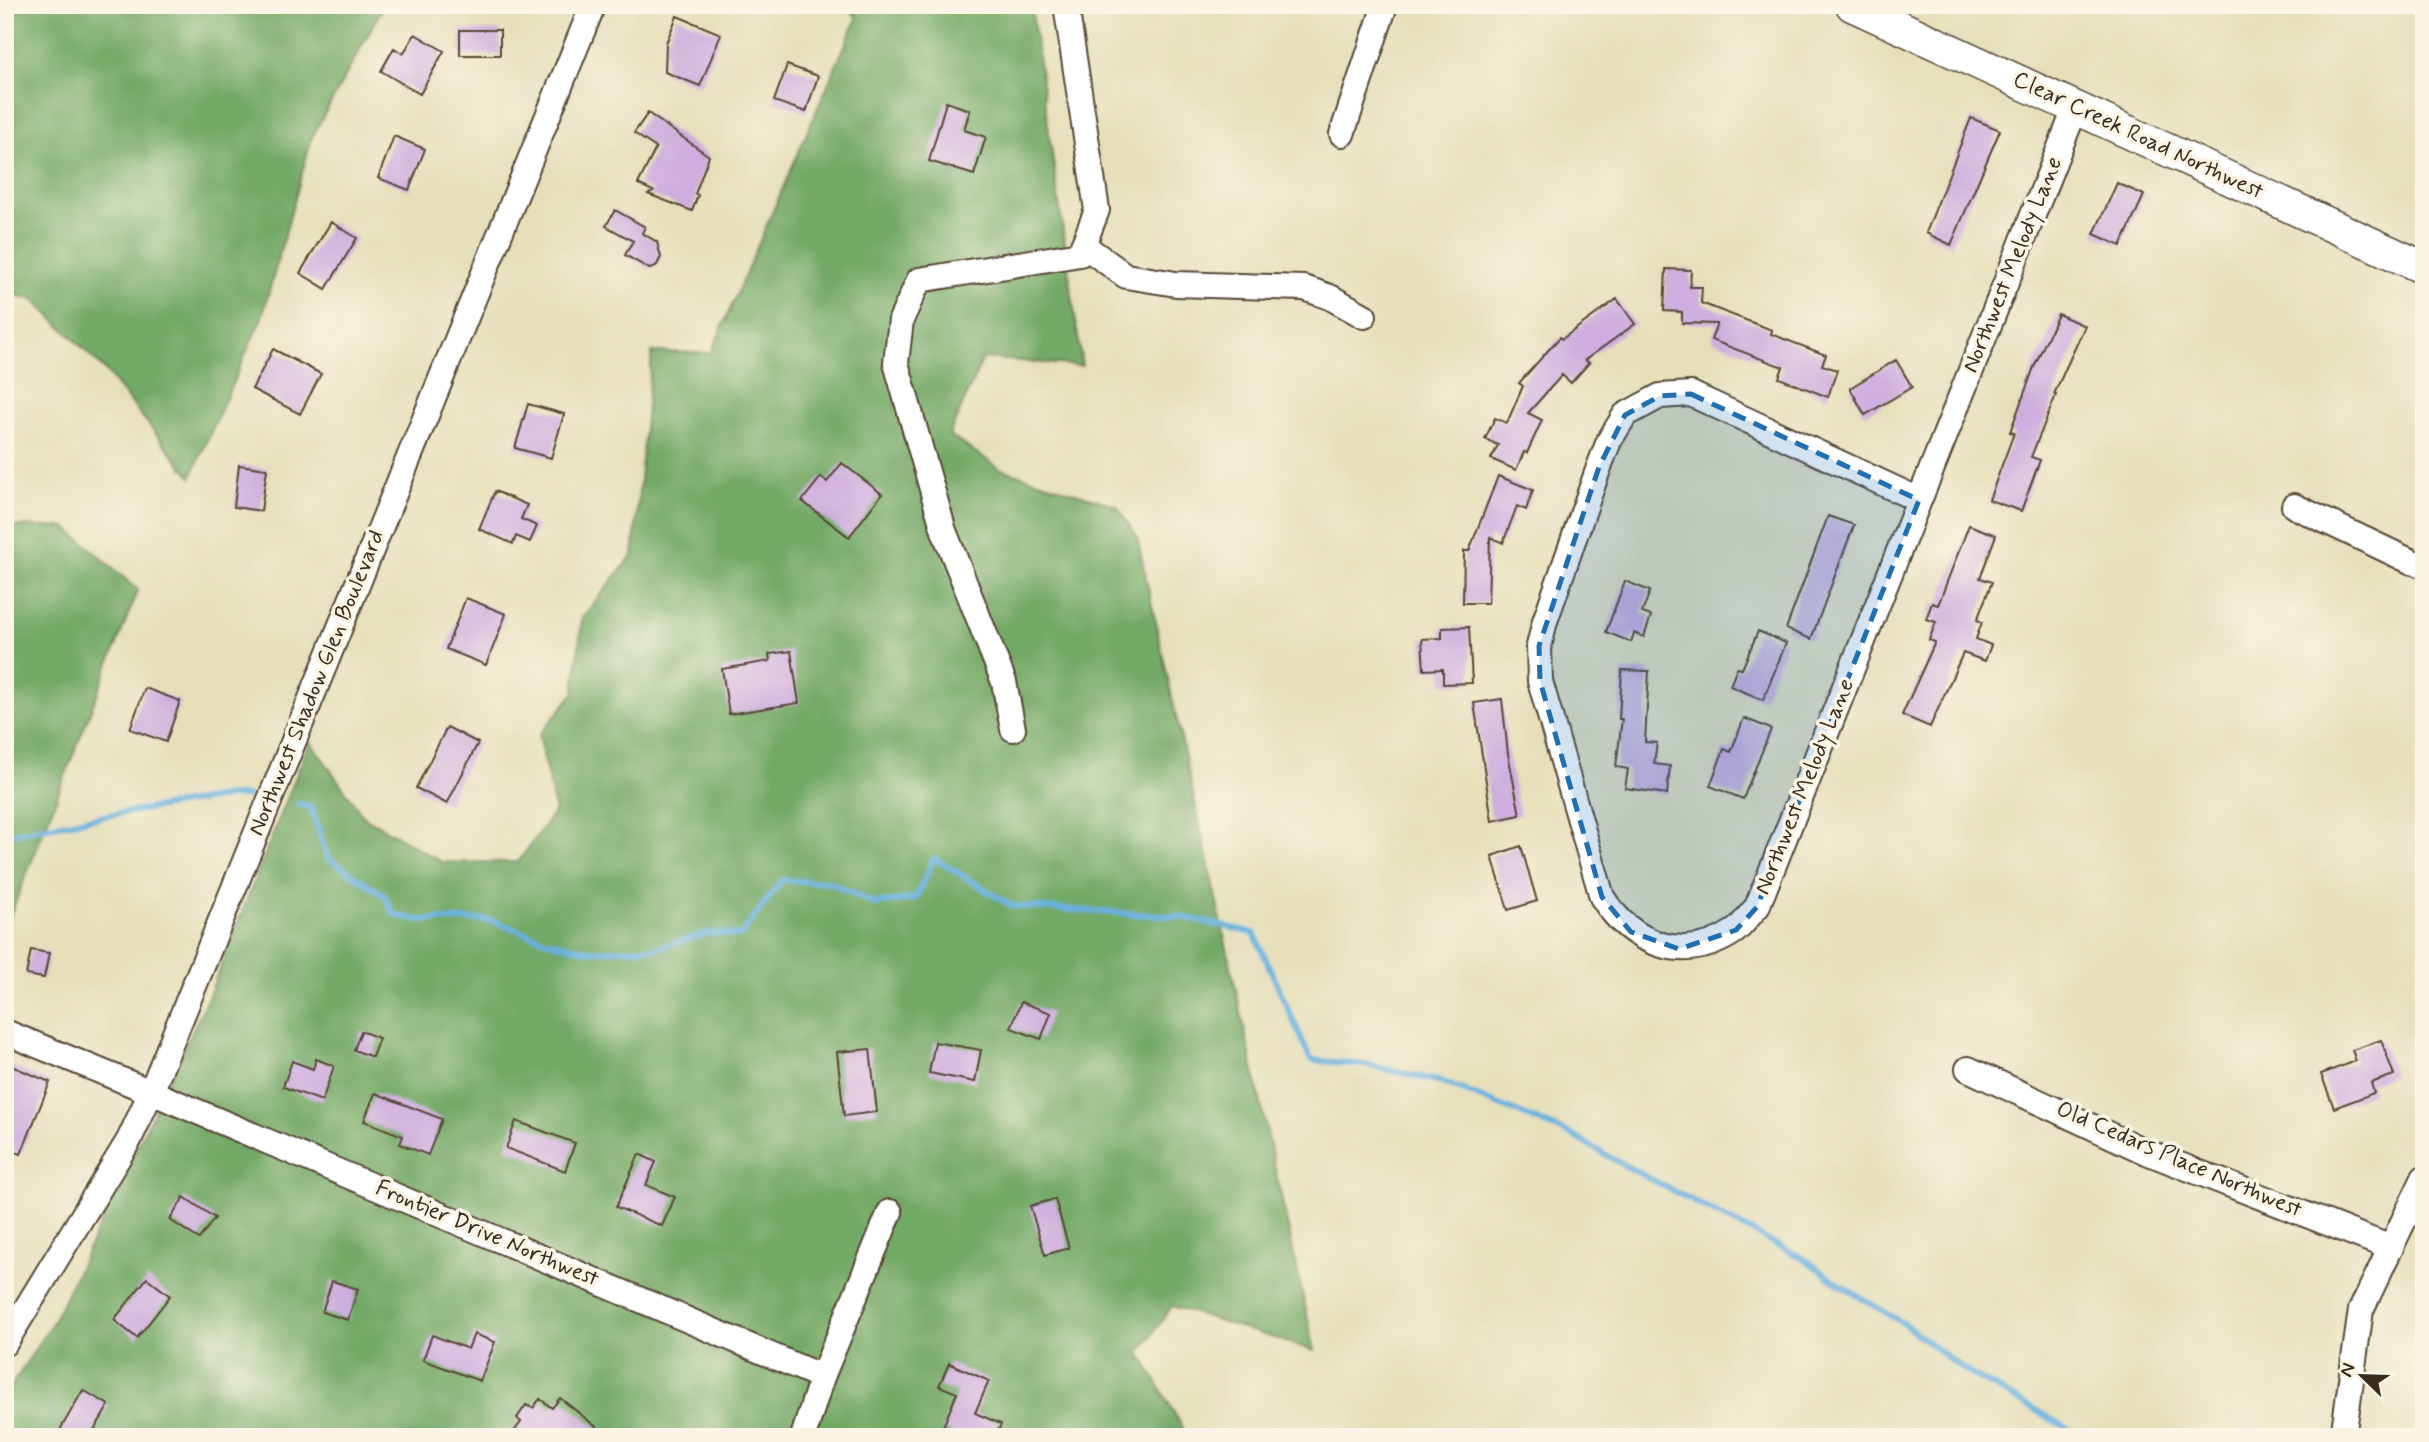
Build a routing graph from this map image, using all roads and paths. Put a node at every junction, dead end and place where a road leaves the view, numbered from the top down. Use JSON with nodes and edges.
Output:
{"nodes":[{"id":1,"x":593,"y":5,"type":"edge"},
{"id":2,"x":1066,"y":5,"type":"edge"},
{"id":3,"x":1385,"y":5,"type":"edge"},
{"id":4,"x":1852,"y":5,"type":"edge"},
{"id":5,"x":2076,"y":107,"type":"junction"},
{"id":6,"x":1342,"y":134,"type":"dead end"},
{"id":7,"x":1083,"y":245,"type":"junction"},
{"id":8,"x":2424,"y":268,"type":"edge"},
{"id":9,"x":1364,"y":316,"type":"dead end"},
{"id":10,"x":1919,"y":500,"type":"junction"},
{"id":11,"x":2294,"y":506,"type":"dead end"},
{"id":12,"x":2424,"y":565,"type":"edge"},
{"id":13,"x":1013,"y":729,"type":"dead end"},
{"id":14,"x":5,"y":1032,"type":"edge"},
{"id":15,"x":1968,"y":1069,"type":"dead end"},
{"id":16,"x":151,"y":1092,"type":"junction"},
{"id":17,"x":2424,"y":1178,"type":"edge"},
{"id":18,"x":890,"y":1212,"type":"dead end"},
{"id":19,"x":2391,"y":1248,"type":"junction"},
{"id":20,"x":5,"y":1342,"type":"edge"},
{"id":21,"x":822,"y":1377,"type":"junction"},
{"id":22,"x":803,"y":1437,"type":"edge"},
{"id":23,"x":2343,"y":1437,"type":"edge"}],
"edges":[{"from":1,"to":16,"type":"street","name":"Northwest Shadow Glen Boulevard"},
{"from":2,"to":7,"type":"street"},
{"from":3,"to":6,"type":"street"},
{"from":4,"to":5,"type":"main road","name":"Clear Creek Road Northwest"},
{"from":5,"to":8,"type":"main road","name":"Clear Creek Road Northwest"},
{"from":5,"to":10,"type":"street","name":"Northwest Melody Lane"},
{"from":7,"to":9,"type":"street"},
{"from":7,"to":13,"type":"street"},
{"from":10,"to":10,"type":"street","name":"Northwest Melody Lane"},
{"from":11,"to":12,"type":"street"},
{"from":14,"to":16,"type":"street","name":"Frontier Drive Northwest"},
{"from":15,"to":19,"type":"street","name":"Old Cedars Place Northwest"},
{"from":16,"to":20,"type":"street","name":"Northwest Shadow Glen Boulevard"},
{"from":16,"to":21,"type":"street","name":"Frontier Drive Northwest"},
{"from":17,"to":19,"type":"street"},
{"from":18,"to":21,"type":"street"},
{"from":19,"to":23,"type":"street"},
{"from":21,"to":22,"type":"street"}]}
